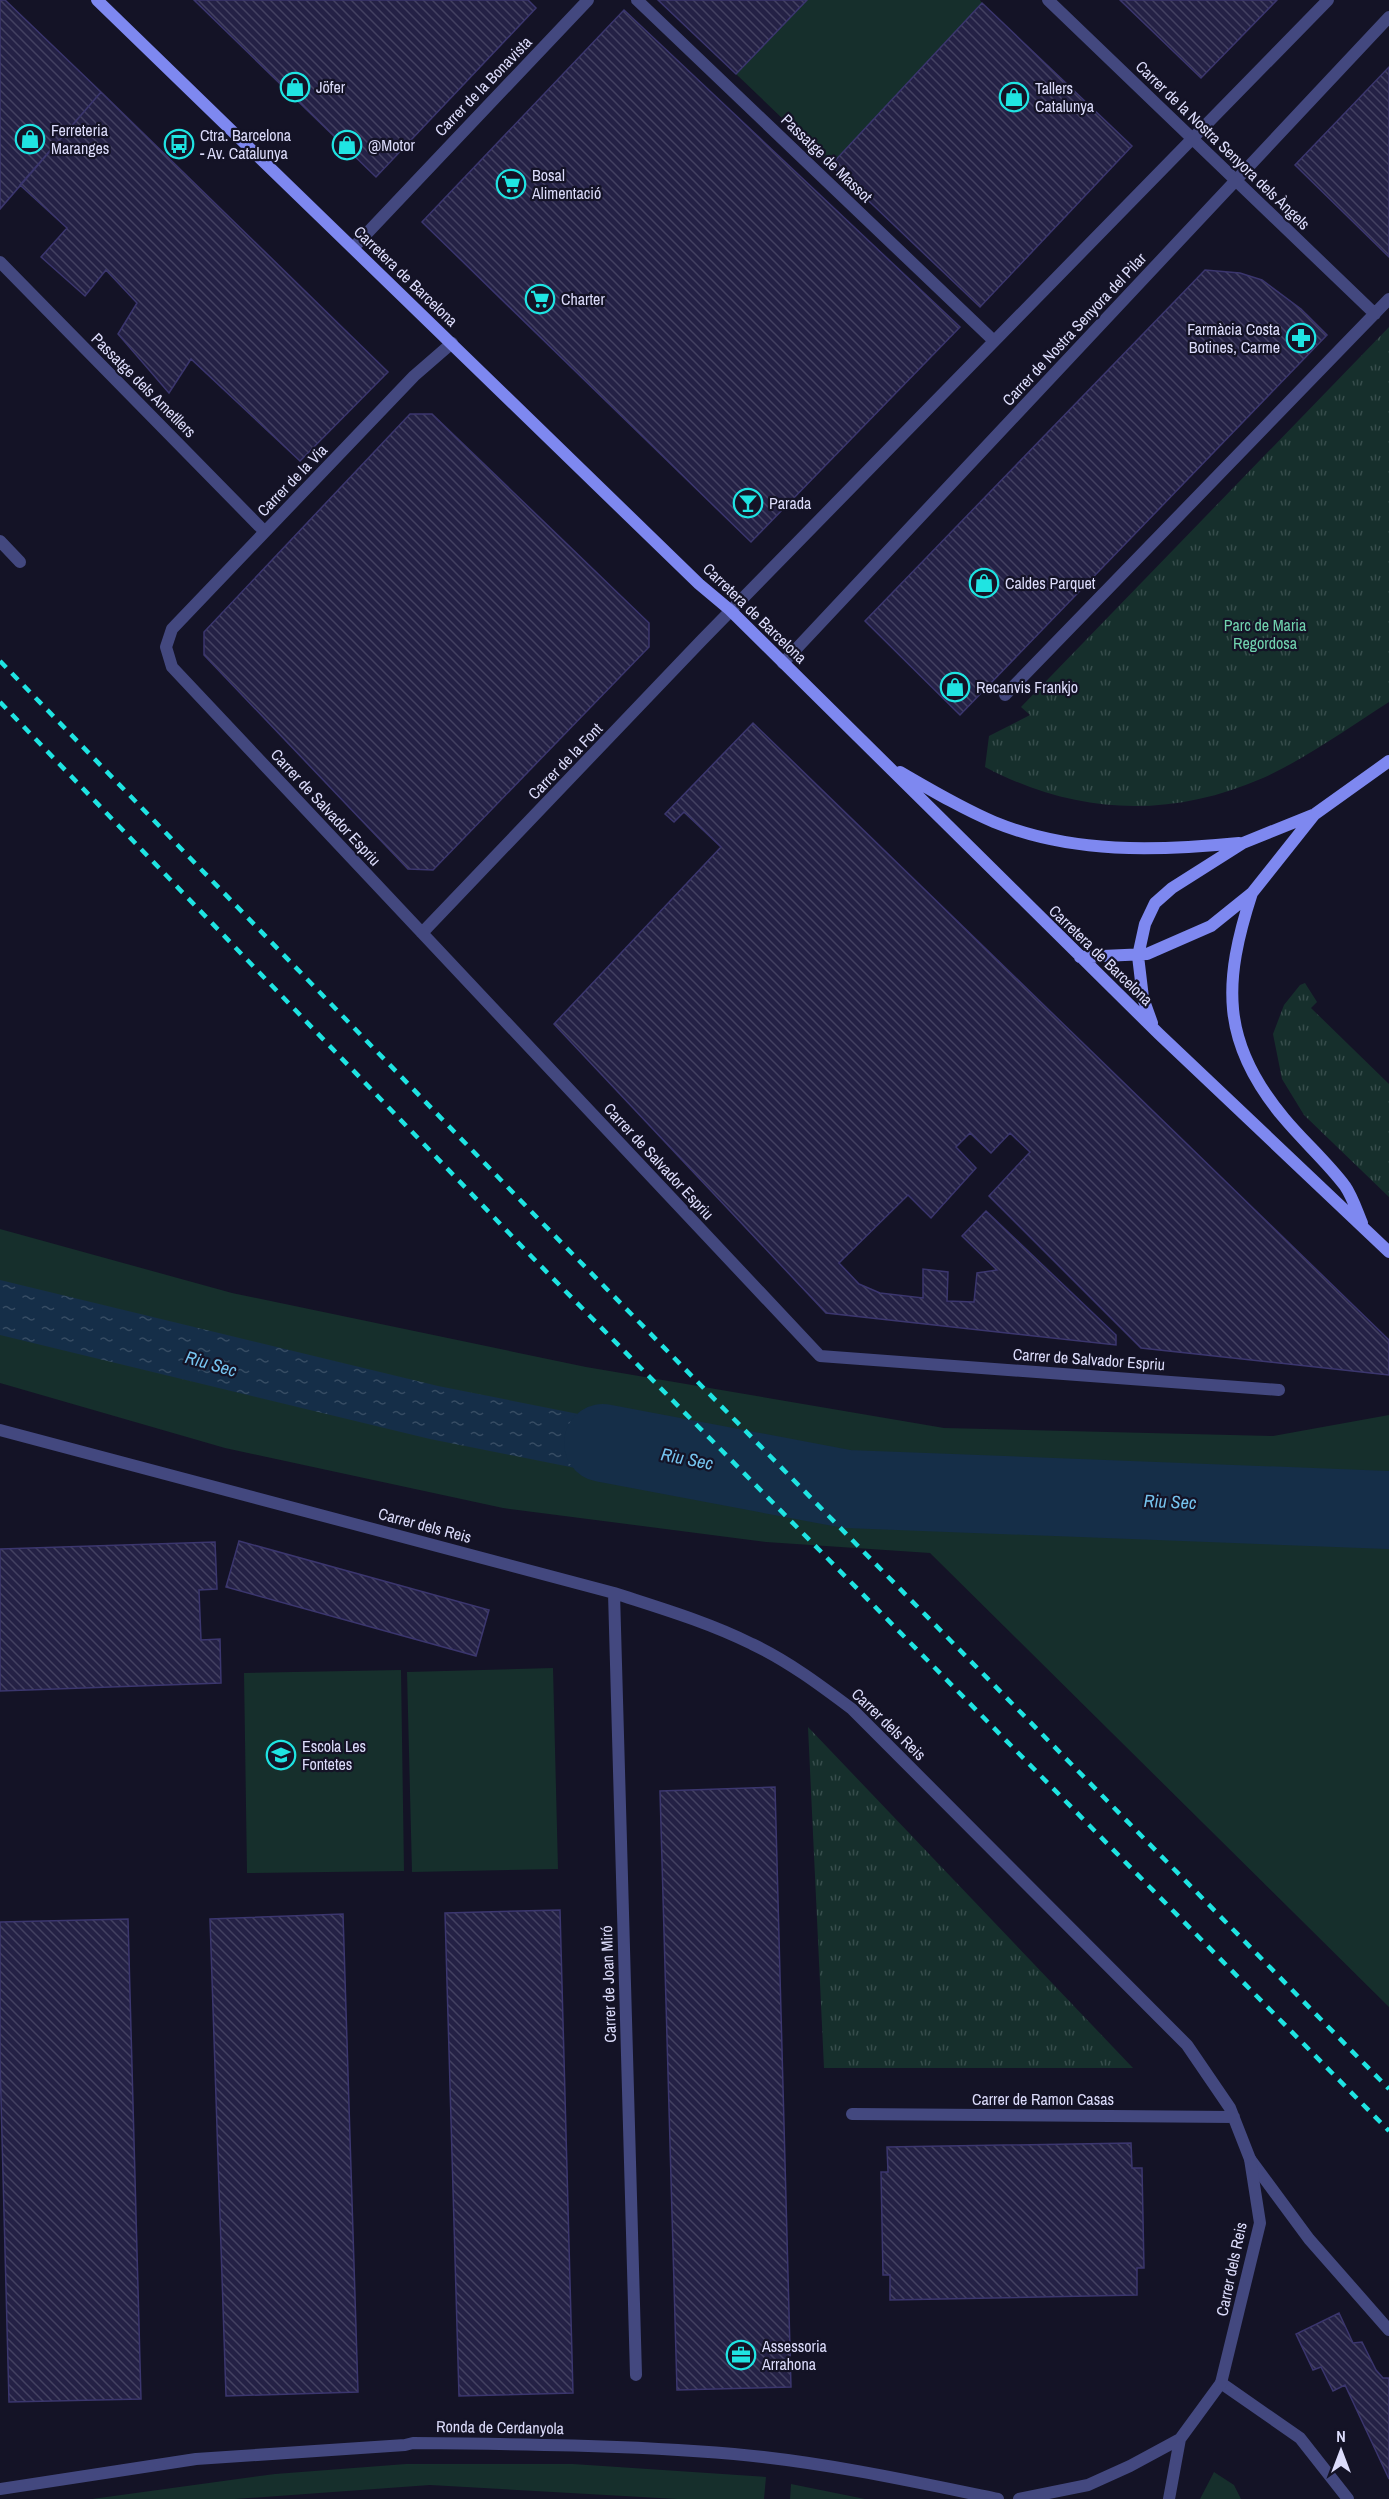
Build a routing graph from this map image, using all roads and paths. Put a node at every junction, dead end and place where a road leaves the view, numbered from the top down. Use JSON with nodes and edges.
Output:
{"nodes":[{"id":1,"x":97,"y":0,"type":"edge"},
{"id":2,"x":637,"y":0,"type":"edge"},
{"id":3,"x":1048,"y":0,"type":"edge"},
{"id":4,"x":1328,"y":0,"type":"edge"},
{"id":5,"x":585,"y":1,"type":"edge"},
{"id":6,"x":1389,"y":17,"type":"edge"},
{"id":7,"x":1192,"y":139,"type":"junction"},
{"id":8,"x":1236,"y":181,"type":"junction"},
{"id":9,"x":353,"y":248,"type":"junction"},
{"id":10,"x":0,"y":262,"type":"edge"},
{"id":11,"x":1389,"y":300,"type":"edge"},
{"id":12,"x":1375,"y":314,"type":"junction"},
{"id":13,"x":994,"y":340,"type":"junction"},
{"id":14,"x":452,"y":343,"type":"junction"},
{"id":15,"x":265,"y":532,"type":"junction"},
{"id":16,"x":0,"y":541,"type":"edge"},
{"id":17,"x":20,"y":562,"type":"dead end"},
{"id":18,"x":730,"y":610,"type":"junction"},
{"id":19,"x":166,"y":647,"type":"joint"},
{"id":20,"x":783,"y":663,"type":"junction"},
{"id":21,"x":1005,"y":695,"type":"dead end"},
{"id":22,"x":1389,"y":761,"type":"edge"},
{"id":23,"x":886,"y":765,"type":"junction"},
{"id":24,"x":1315,"y":814,"type":"junction"},
{"id":25,"x":1243,"y":843,"type":"junction"},
{"id":26,"x":1252,"y":893,"type":"junction"},
{"id":27,"x":422,"y":933,"type":"junction"},
{"id":28,"x":1138,"y":956,"type":"junction"},
{"id":29,"x":1080,"y":957,"type":"junction"},
{"id":30,"x":1156,"y":1032,"type":"junction"},
{"id":31,"x":1365,"y":1228,"type":"junction"},
{"id":32,"x":1389,"y":1252,"type":"edge"},
{"id":33,"x":1280,"y":1390,"type":"dead end"},
{"id":34,"x":0,"y":1430,"type":"edge"},
{"id":35,"x":614,"y":1593,"type":"junction"},
{"id":36,"x":852,"y":2114,"type":"dead end"},
{"id":37,"x":1234,"y":2117,"type":"junction"},
{"id":38,"x":1250,"y":2159,"type":"junction"},
{"id":39,"x":1389,"y":2330,"type":"edge"},
{"id":40,"x":636,"y":2374,"type":"dead end"},
{"id":41,"x":1221,"y":2383,"type":"junction"},
{"id":42,"x":1180,"y":2439,"type":"junction"},
{"id":43,"x":0,"y":2489,"type":"edge"},
{"id":44,"x":998,"y":2499,"type":"edge"},
{"id":45,"x":1020,"y":2499,"type":"edge"},
{"id":46,"x":1169,"y":2499,"type":"edge"},
{"id":47,"x":1348,"y":2499,"type":"edge"}],
"edges":[{"from":1,"to":9,"type":"main road","name":"Carretera de Barcelona"},
{"from":2,"to":13,"type":"street","name":"Passatge de Massot"},
{"from":3,"to":7,"type":"street","name":"Carrer de la Nostra Senyora dels Àngels"},
{"from":4,"to":7,"type":"street"},
{"from":5,"to":9,"type":"street","name":"Carrer de la Bonavista"},
{"from":6,"to":8,"type":"street","name":"Carrer de Nostra Senyora del Pilar"},
{"from":7,"to":8,"type":"street","name":"Carrer de la Nostra Senyora dels Àngels"},
{"from":7,"to":13,"type":"street"},
{"from":8,"to":12,"type":"street","name":"Carrer de la Nostra Senyora dels Àngels"},
{"from":8,"to":20,"type":"street","name":"Carrer de Nostra Senyora del Pilar"},
{"from":9,"to":14,"type":"main road","name":"Carretera de Barcelona"},
{"from":10,"to":15,"type":"street","name":"Passatge dels Ametllers"},
{"from":11,"to":12,"type":"street"},
{"from":12,"to":21,"type":"street"},
{"from":13,"to":18,"type":"street"},
{"from":14,"to":15,"type":"street","name":"Carrer de la Via"},
{"from":14,"to":18,"type":"main road","name":"Carretera de Barcelona"},
{"from":15,"to":19,"type":"street","name":"Carrer de la Via"},
{"from":16,"to":17,"type":"street"},
{"from":18,"to":20,"type":"main road","name":"Carretera de Barcelona"},
{"from":18,"to":27,"type":"street","name":"Carrer de la Font"},
{"from":19,"to":27,"type":"street","name":"Carrer de Salvador Espriu"},
{"from":20,"to":23,"type":"main road","name":"Carretera de Barcelona"},
{"from":22,"to":24,"type":"main road"},
{"from":23,"to":25,"type":"main road"},
{"from":23,"to":29,"type":"main road","name":"Carretera de Barcelona"},
{"from":24,"to":25,"type":"main road"},
{"from":24,"to":26,"type":"main road"},
{"from":25,"to":28,"type":"main road"},
{"from":26,"to":28,"type":"main road"},
{"from":26,"to":31,"type":"main road"},
{"from":27,"to":33,"type":"street","name":"Carrer de Salvador Espriu"},
{"from":28,"to":29,"type":"main road"},
{"from":28,"to":30,"type":"main road"},
{"from":29,"to":30,"type":"main road","name":"Carretera de Barcelona"},
{"from":30,"to":31,"type":"main road","name":"Carretera de Barcelona"},
{"from":31,"to":32,"type":"main road","name":"Carretera de Barcelona"},
{"from":34,"to":35,"type":"street","name":"Carrer dels Reis"},
{"from":35,"to":37,"type":"street","name":"Carrer dels Reis"},
{"from":35,"to":40,"type":"street","name":"Carrer de Joan Miró"},
{"from":36,"to":37,"type":"street","name":"Carrer de Ramon Casas"},
{"from":37,"to":38,"type":"street","name":"Carrer dels Reis"},
{"from":38,"to":39,"type":"street"},
{"from":38,"to":41,"type":"street","name":"Carrer dels Reis"},
{"from":41,"to":42,"type":"street","name":"Carrer dels Reis"},
{"from":41,"to":47,"type":"street"},
{"from":42,"to":45,"type":"street","name":"Carrer dels Reis"},
{"from":42,"to":46,"type":"street","name":"Carrer dels Reis"},
{"from":43,"to":44,"type":"street","name":"Ronda de Cerdanyola"}]}
